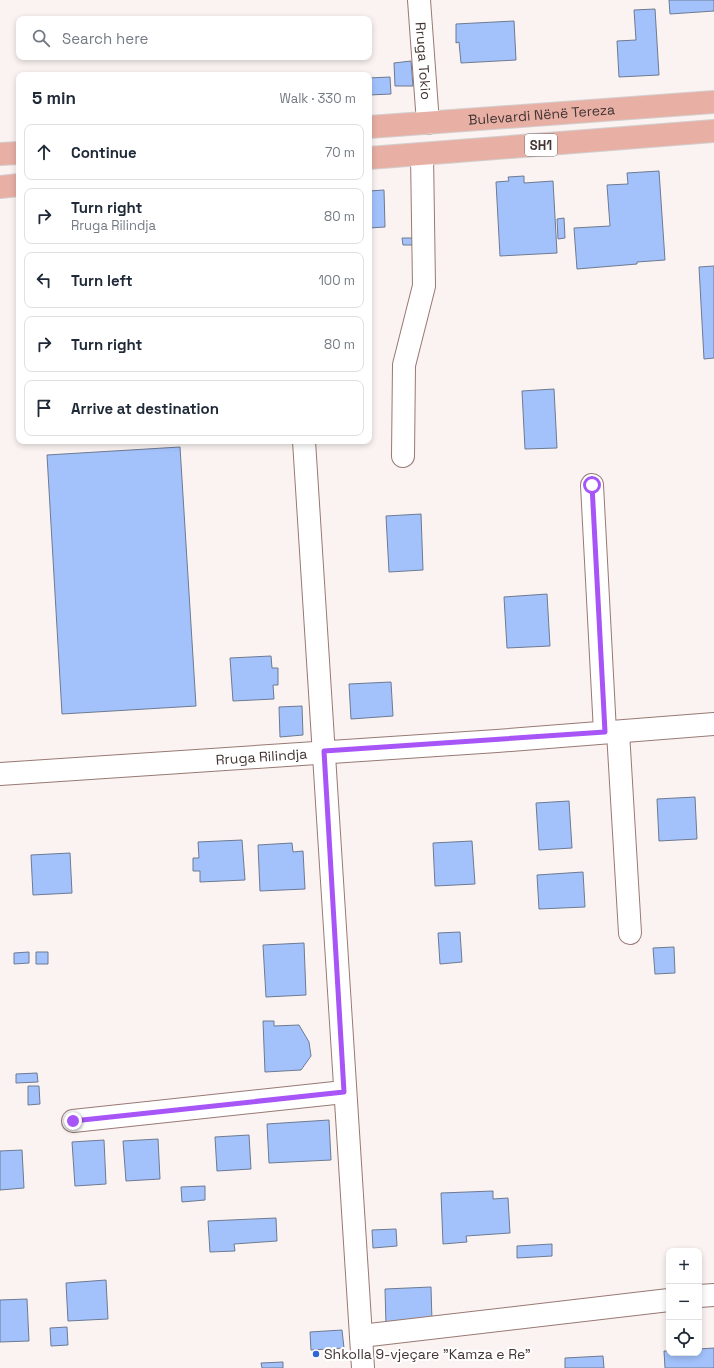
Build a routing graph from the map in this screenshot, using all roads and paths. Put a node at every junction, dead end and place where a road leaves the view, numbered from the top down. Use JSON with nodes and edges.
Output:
{"nodes":[{"id":1,"x":419,"y":0,"type":"edge"},
{"id":2,"x":714,"y":102,"type":"edge"},
{"id":3,"x":428,"y":122,"type":"junction"},
{"id":4,"x":372,"y":127,"type":"edge"},
{"id":5,"x":714,"y":131,"type":"edge"},
{"id":6,"x":16,"y":153,"type":"edge"},
{"id":7,"x":0,"y":154,"type":"edge"},
{"id":8,"x":422,"y":154,"type":"junction"},
{"id":9,"x":372,"y":158,"type":"edge"},
{"id":10,"x":16,"y":185,"type":"edge"},
{"id":11,"x":0,"y":187,"type":"edge"},
{"id":12,"x":304,"y":444,"type":"edge"},
{"id":13,"x":403,"y":456,"type":"dead end"},
{"id":14,"x":592,"y":485,"type":"dead end"},
{"id":15,"x":714,"y":724,"type":"edge"},
{"id":16,"x":612,"y":732,"type":"junction"},
{"id":17,"x":324,"y":751,"type":"junction"},
{"id":18,"x":0,"y":774,"type":"edge"},
{"id":19,"x":630,"y":933,"type":"dead end"},
{"id":20,"x":344,"y":1092,"type":"junction"},
{"id":21,"x":73,"y":1121,"type":"dead end"},
{"id":22,"x":714,"y":1295,"type":"edge"},
{"id":23,"x":702,"y":1296,"type":"edge"},
{"id":24,"x":666,"y":1300,"type":"edge"},
{"id":25,"x":361,"y":1336,"type":"junction"},
{"id":26,"x":363,"y":1368,"type":"edge"}],
"edges":[{"from":1,"to":3,"type":"street","name":"Rruga Tokio"},
{"from":2,"to":3,"type":"main road","name":"Bulevardi Nënë Tereza","number":"SH1"},
{"from":3,"to":4,"type":"main road","name":"Bulevardi Nënë Tereza","number":"SH1"},
{"from":5,"to":8,"type":"main road","number":"SH1"},
{"from":6,"to":7,"type":"main road"},
{"from":8,"to":9,"type":"main road","number":"SH1"},
{"from":8,"to":13,"type":"street"},
{"from":10,"to":11,"type":"main road"},
{"from":12,"to":17,"type":"street"},
{"from":14,"to":16,"type":"street"},
{"from":15,"to":16,"type":"street","name":"Rruga Rilindja"},
{"from":16,"to":17,"type":"street","name":"Rruga Rilindja"},
{"from":16,"to":19,"type":"street"},
{"from":17,"to":18,"type":"street","name":"Rruga Rilindja"},
{"from":17,"to":20,"type":"street"},
{"from":20,"to":21,"type":"street"},
{"from":20,"to":25,"type":"street"},
{"from":22,"to":23,"type":"street"},
{"from":24,"to":25,"type":"street"},
{"from":25,"to":26,"type":"street"}]}
